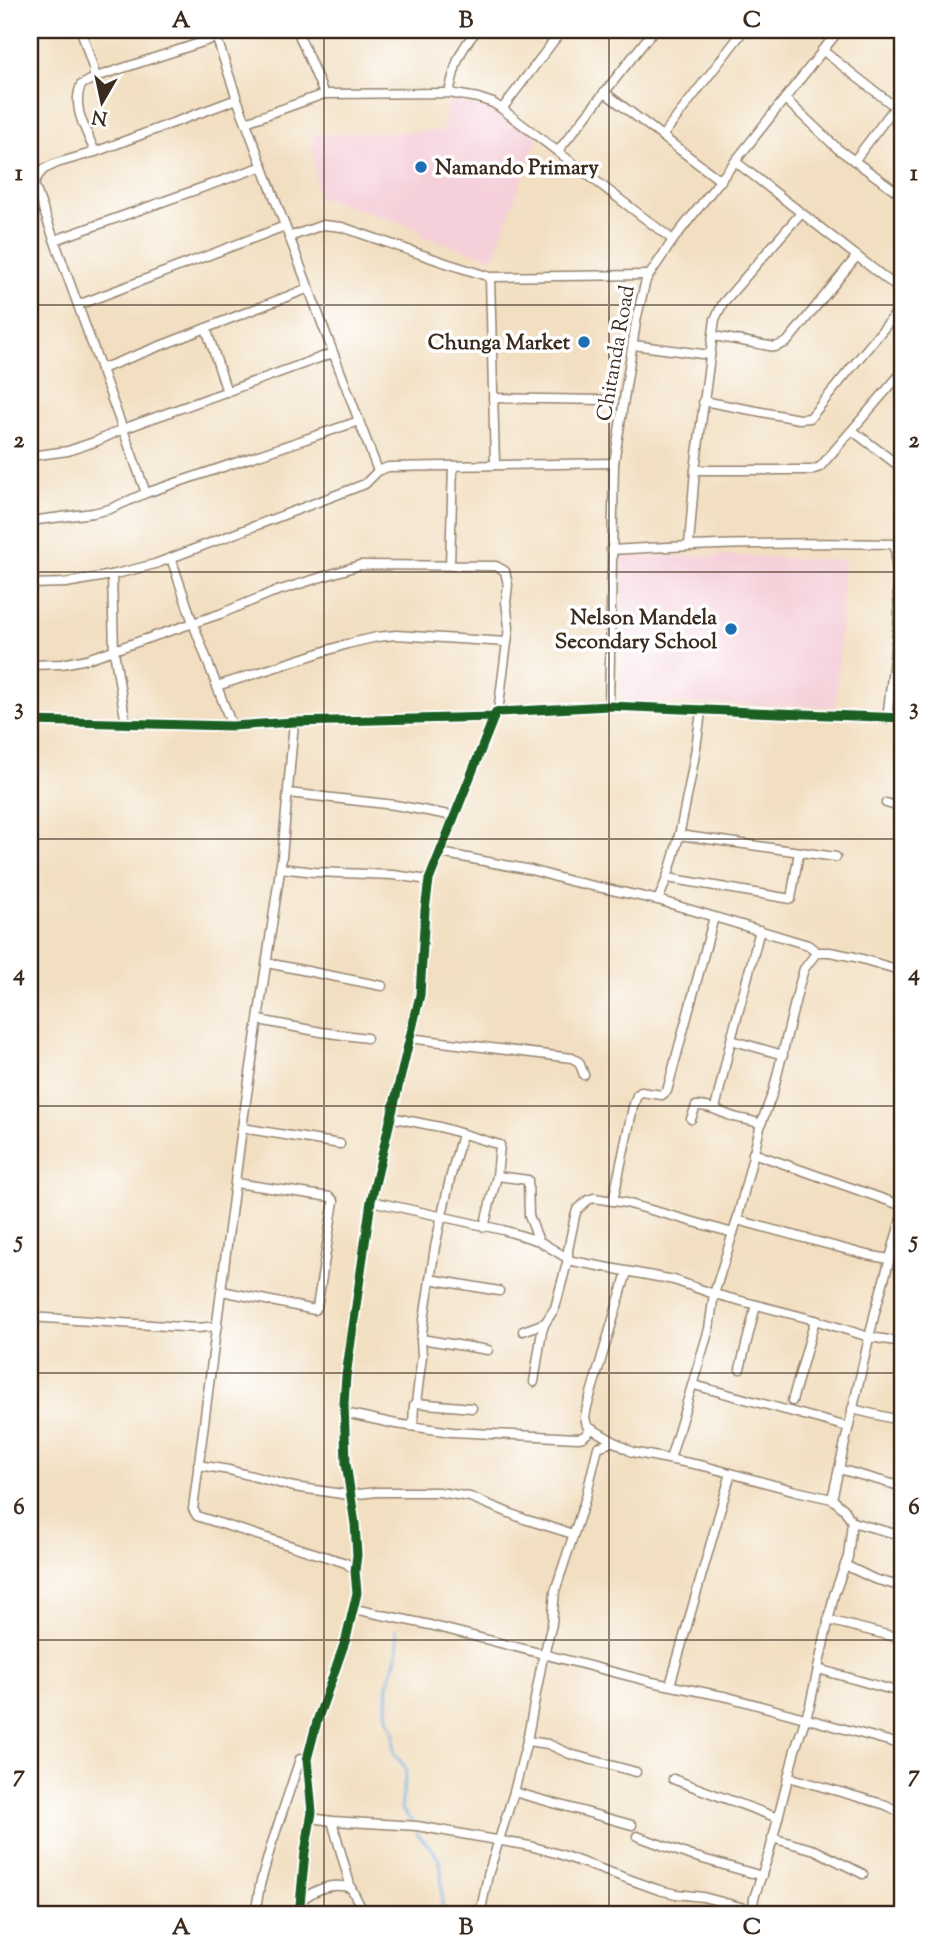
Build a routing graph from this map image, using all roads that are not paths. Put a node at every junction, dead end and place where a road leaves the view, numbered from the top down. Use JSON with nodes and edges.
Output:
{"nodes":[{"id":1,"x":80,"y":30,"type":"edge"},
{"id":2,"x":297,"y":30,"type":"edge"},
{"id":3,"x":562,"y":30,"type":"edge"},
{"id":4,"x":654,"y":30,"type":"edge"},
{"id":5,"x":744,"y":30,"type":"edge"},
{"id":6,"x":839,"y":30,"type":"edge"},
{"id":7,"x":473,"y":31,"type":"edge"},
{"id":8,"x":214,"y":34,"type":"edge"},
{"id":9,"x":822,"y":50,"type":"junction"},
{"id":10,"x":96,"y":77,"type":"junction"},
{"id":11,"x":604,"y":92,"type":"junction"},
{"id":12,"x":449,"y":93,"type":"junction"},
{"id":13,"x":324,"y":94,"type":"junction"},
{"id":14,"x":237,"y":99,"type":"junction"},
{"id":15,"x":785,"y":99,"type":"junction"},
{"id":16,"x":895,"y":107,"type":"junction"},
{"id":17,"x":502,"y":108,"type":"junction"},
{"id":18,"x":903,"y":113,"type":"edge"},
{"id":19,"x":246,"y":122,"type":"junction"},
{"id":20,"x":663,"y":135,"type":"junction"},
{"id":21,"x":558,"y":151,"type":"junction"},
{"id":22,"x":95,"y":152,"type":"junction"},
{"id":23,"x":854,"y":161,"type":"junction"},
{"id":24,"x":736,"y":162,"type":"junction"},
{"id":25,"x":263,"y":166,"type":"junction"},
{"id":26,"x":721,"y":181,"type":"junction"},
{"id":27,"x":903,"y":196,"type":"edge"},
{"id":28,"x":800,"y":213,"type":"junction"},
{"id":29,"x":285,"y":226,"type":"junction"},
{"id":30,"x":289,"y":237,"type":"junction"},
{"id":31,"x":55,"y":240,"type":"junction"},
{"id":32,"x":673,"y":240,"type":"junction"},
{"id":33,"x":857,"y":256,"type":"junction"},
{"id":34,"x":648,"y":275,"type":"junction"},
{"id":35,"x":490,"y":276,"type":"junction"},
{"id":36,"x":309,"y":288,"type":"junction"},
{"id":37,"x":903,"y":292,"type":"edge"},
{"id":38,"x":903,"y":304,"type":"edge"},
{"id":39,"x":78,"y":305,"type":"junction"},
{"id":40,"x":206,"y":328,"type":"junction"},
{"id":41,"x":714,"y":336,"type":"junction"},
{"id":42,"x":633,"y":345,"type":"junction"},
{"id":43,"x":333,"y":353,"type":"junction"},
{"id":44,"x":710,"y":355,"type":"junction"},
{"id":45,"x":101,"y":369,"type":"junction"},
{"id":46,"x":901,"y":377,"type":"edge"},
{"id":47,"x":227,"y":391,"type":"junction"},
{"id":48,"x":493,"y":398,"type":"junction"},
{"id":49,"x":604,"y":400,"type":"dead end"},
{"id":50,"x":703,"y":401,"type":"junction"},
{"id":51,"x":359,"y":421,"type":"junction"},
{"id":52,"x":123,"y":429,"type":"junction"},
{"id":53,"x":853,"y":430,"type":"junction"},
{"id":54,"x":30,"y":457,"type":"edge"},
{"id":55,"x":614,"y":463,"type":"junction"},
{"id":56,"x":495,"y":465,"type":"junction"},
{"id":57,"x":453,"y":466,"type":"junction"},
{"id":58,"x":903,"y":469,"type":"edge"},
{"id":59,"x":695,"y":470,"type":"junction"},
{"id":60,"x":378,"y":471,"type":"junction"},
{"id":61,"x":146,"y":493,"type":"junction"},
{"id":62,"x":30,"y":521,"type":"edge"},
{"id":63,"x":689,"y":545,"type":"junction"},
{"id":64,"x":899,"y":545,"type":"edge"},
{"id":65,"x":611,"y":550,"type":"junction"},
{"id":66,"x":171,"y":558,"type":"junction"},
{"id":67,"x":450,"y":565,"type":"junction"},
{"id":68,"x":112,"y":575,"type":"junction"},
{"id":69,"x":30,"y":584,"type":"edge"},
{"id":70,"x":193,"y":623,"type":"junction"},
{"id":71,"x":506,"y":642,"type":"junction"},
{"id":72,"x":114,"y":651,"type":"junction"},
{"id":73,"x":30,"y":665,"type":"edge"},
{"id":74,"x":217,"y":686,"type":"junction"},
{"id":75,"x":609,"y":706,"type":"junction"},
{"id":76,"x":701,"y":711,"type":"junction"},
{"id":77,"x":496,"y":714,"type":"junction"},
{"id":78,"x":887,"y":719,"type":"junction"},
{"id":79,"x":903,"y":719,"type":"edge"},
{"id":80,"x":30,"y":721,"type":"edge"},
{"id":81,"x":294,"y":722,"type":"junction"},
{"id":82,"x":126,"y":724,"type":"junction"},
{"id":83,"x":232,"y":726,"type":"junction"},
{"id":84,"x":288,"y":793,"type":"junction"},
{"id":85,"x":886,"y":803,"type":"dead end"},
{"id":86,"x":903,"y":807,"type":"edge"},
{"id":87,"x":454,"y":816,"type":"junction"},
{"id":88,"x":679,"y":835,"type":"junction"},
{"id":89,"x":799,"y":852,"type":"junction"},
{"id":90,"x":441,"y":853,"type":"junction"},
{"id":91,"x":835,"y":857,"type":"dead end"},
{"id":92,"x":280,"y":868,"type":"junction"},
{"id":93,"x":668,"y":878,"type":"junction"},
{"id":94,"x":429,"y":880,"type":"junction"},
{"id":95,"x":658,"y":900,"type":"junction"},
{"id":96,"x":714,"y":917,"type":"junction"},
{"id":97,"x":760,"y":930,"type":"junction"},
{"id":98,"x":817,"y":951,"type":"junction"},
{"id":99,"x":267,"y":963,"type":"junction"},
{"id":100,"x":903,"y":971,"type":"edge"},
{"id":101,"x":382,"y":986,"type":"dead end"},
{"id":102,"x":259,"y":1020,"type":"junction"},
{"id":103,"x":367,"y":1038,"type":"dead end"},
{"id":104,"x":409,"y":1038,"type":"junction"},
{"id":105,"x":731,"y":1040,"type":"junction"},
{"id":106,"x":783,"y":1055,"type":"junction"},
{"id":107,"x":584,"y":1074,"type":"dead end"},
{"id":108,"x":715,"y":1109,"type":"junction"},
{"id":109,"x":390,"y":1117,"type":"junction"},
{"id":110,"x":691,"y":1118,"type":"dead end"},
{"id":111,"x":761,"y":1124,"type":"junction"},
{"id":112,"x":242,"y":1128,"type":"junction"},
{"id":113,"x":462,"y":1134,"type":"junction"},
{"id":114,"x":340,"y":1144,"type":"dead end"},
{"id":115,"x":753,"y":1153,"type":"junction"},
{"id":116,"x":498,"y":1176,"type":"junction"},
{"id":117,"x":236,"y":1183,"type":"junction"},
{"id":118,"x":371,"y":1200,"type":"junction"},
{"id":119,"x":613,"y":1200,"type":"junction"},
{"id":120,"x":903,"y":1206,"type":"edge"},
{"id":121,"x":903,"y":1212,"type":"edge"},
{"id":122,"x":441,"y":1216,"type":"junction"},
{"id":123,"x":737,"y":1220,"type":"junction"},
{"id":124,"x":484,"y":1227,"type":"junction"},
{"id":125,"x":733,"y":1233,"type":"junction"},
{"id":126,"x":539,"y":1241,"type":"junction"},
{"id":127,"x":568,"y":1259,"type":"junction"},
{"id":128,"x":890,"y":1259,"type":"junction"},
{"id":129,"x":627,"y":1272,"type":"junction"},
{"id":130,"x":430,"y":1279,"type":"junction"},
{"id":131,"x":222,"y":1291,"type":"junction"},
{"id":132,"x":499,"y":1291,"type":"dead end"},
{"id":133,"x":714,"y":1294,"type":"junction"},
{"id":134,"x":757,"y":1305,"type":"junction"},
{"id":135,"x":30,"y":1317,"type":"edge"},
{"id":136,"x":815,"y":1320,"type":"junction"},
{"id":137,"x":545,"y":1323,"type":"junction"},
{"id":138,"x":218,"y":1326,"type":"junction"},
{"id":139,"x":523,"y":1331,"type":"dead end"},
{"id":140,"x":869,"y":1337,"type":"junction"},
{"id":141,"x":421,"y":1339,"type":"junction"},
{"id":142,"x":903,"y":1342,"type":"edge"},
{"id":143,"x":488,"y":1350,"type":"dead end"},
{"id":144,"x":740,"y":1369,"type":"dead end"},
{"id":145,"x":534,"y":1382,"type":"dead end"},
{"id":146,"x":694,"y":1385,"type":"junction"},
{"id":147,"x":792,"y":1401,"type":"dead end"},
{"id":148,"x":416,"y":1403,"type":"junction"},
{"id":149,"x":472,"y":1408,"type":"dead end"},
{"id":150,"x":852,"y":1409,"type":"junction"},
{"id":151,"x":345,"y":1413,"type":"junction"},
{"id":152,"x":903,"y":1421,"type":"edge"},
{"id":153,"x":413,"y":1426,"type":"junction"},
{"id":154,"x":848,"y":1427,"type":"junction"},
{"id":155,"x":591,"y":1430,"type":"junction"},
{"id":156,"x":612,"y":1441,"type":"junction"},
{"id":157,"x":670,"y":1460,"type":"junction"},
{"id":158,"x":198,"y":1465,"type":"junction"},
{"id":159,"x":839,"y":1469,"type":"junction"},
{"id":160,"x":731,"y":1473,"type":"junction"},
{"id":161,"x":903,"y":1487,"type":"edge"},
{"id":162,"x":349,"y":1495,"type":"junction"},
{"id":163,"x":832,"y":1499,"type":"junction"},
{"id":164,"x":852,"y":1522,"type":"junction"},
{"id":165,"x":573,"y":1534,"type":"junction"},
{"id":166,"x":903,"y":1536,"type":"edge"},
{"id":167,"x":845,"y":1565,"type":"junction"},
{"id":168,"x":355,"y":1571,"type":"junction"},
{"id":169,"x":903,"y":1587,"type":"edge"},
{"id":170,"x":354,"y":1609,"type":"junction"},
{"id":171,"x":828,"y":1620,"type":"junction"},
{"id":172,"x":903,"y":1639,"type":"edge"},
{"id":173,"x":544,"y":1654,"type":"junction"},
{"id":174,"x":818,"y":1669,"type":"junction"},
{"id":175,"x":670,"y":1685,"type":"junction"},
{"id":176,"x":903,"y":1693,"type":"edge"},
{"id":177,"x":807,"y":1718,"type":"junction"},
{"id":178,"x":527,"y":1741,"type":"junction"},
{"id":179,"x":903,"y":1745,"type":"edge"},
{"id":180,"x":307,"y":1759,"type":"junction"},
{"id":181,"x":636,"y":1772,"type":"dead end"},
{"id":182,"x":788,"y":1777,"type":"junction"},
{"id":183,"x":673,"y":1779,"type":"dead end"},
{"id":184,"x":514,"y":1792,"type":"junction"},
{"id":185,"x":903,"y":1814,"type":"edge"},
{"id":186,"x":312,"y":1818,"type":"junction"},
{"id":187,"x":778,"y":1818,"type":"junction"},
{"id":188,"x":332,"y":1821,"type":"junction"},
{"id":189,"x":632,"y":1825,"type":"dead end"},
{"id":190,"x":638,"y":1836,"type":"dead end"},
{"id":191,"x":772,"y":1838,"type":"junction"},
{"id":192,"x":499,"y":1840,"type":"junction"},
{"id":193,"x":863,"y":1874,"type":"dead end"},
{"id":194,"x":762,"y":1876,"type":"junction"},
{"id":195,"x":351,"y":1888,"type":"junction"},
{"id":196,"x":300,"y":1901,"type":"junction"},
{"id":197,"x":752,"y":1913,"type":"edge"},
{"id":198,"x":255,"y":1915,"type":"edge"},
{"id":199,"x":299,"y":1915,"type":"edge"},
{"id":200,"x":365,"y":1915,"type":"edge"},
{"id":201,"x":480,"y":1915,"type":"edge"}],
"edges":[{"from":1,"to":10,"type":"street"},
{"from":2,"to":13,"type":"street"},
{"from":3,"to":17,"type":"street"},
{"from":4,"to":11,"type":"street"},
{"from":5,"to":20,"type":"street"},
{"from":6,"to":9,"type":"street","name":"Chitanda Road"},
{"from":7,"to":12,"type":"street"},
{"from":8,"to":10,"type":"street"},
{"from":8,"to":14,"type":"street"},
{"from":9,"to":15,"type":"street","name":"Chitanda Road"},
{"from":9,"to":16,"type":"street"},
{"from":10,"to":22,"type":"street"},
{"from":11,"to":20,"type":"street"},
{"from":11,"to":21,"type":"street"},
{"from":12,"to":13,"type":"street"},
{"from":12,"to":17,"type":"street"},
{"from":13,"to":19,"type":"street"},
{"from":14,"to":19,"type":"street"},
{"from":14,"to":22,"type":"street"},
{"from":15,"to":23,"type":"street"},
{"from":15,"to":24,"type":"street","name":"Chitanda Road"},
{"from":16,"to":18,"type":"street"},
{"from":16,"to":23,"type":"street"},
{"from":17,"to":21,"type":"street"},
{"from":19,"to":25,"type":"street"},
{"from":20,"to":26,"type":"street"},
{"from":21,"to":32,"type":"street"},
{"from":22,"to":31,"type":"street"},
{"from":23,"to":27,"type":"street"},
{"from":24,"to":26,"type":"street","name":"Chitanda Road"},
{"from":24,"to":28,"type":"street"},
{"from":25,"to":29,"type":"street"},
{"from":25,"to":31,"type":"street"},
{"from":26,"to":32,"type":"street","name":"Chitanda Road"},
{"from":28,"to":33,"type":"street"},
{"from":28,"to":41,"type":"street"},
{"from":29,"to":30,"type":"street"},
{"from":29,"to":39,"type":"street"},
{"from":30,"to":35,"type":"street"},
{"from":30,"to":36,"type":"street"},
{"from":31,"to":39,"type":"street"},
{"from":32,"to":34,"type":"street","name":"Chitanda Road"},
{"from":33,"to":37,"type":"street"},
{"from":33,"to":41,"type":"street"},
{"from":34,"to":35,"type":"street"},
{"from":34,"to":42,"type":"street","name":"Chitanda Road"},
{"from":35,"to":48,"type":"street"},
{"from":36,"to":40,"type":"street"},
{"from":36,"to":43,"type":"street"},
{"from":38,"to":50,"type":"street"},
{"from":39,"to":45,"type":"street"},
{"from":40,"to":45,"type":"street"},
{"from":40,"to":47,"type":"street"},
{"from":41,"to":44,"type":"street"},
{"from":42,"to":44,"type":"street"},
{"from":42,"to":55,"type":"street","name":"Chitanda Road"},
{"from":43,"to":47,"type":"street"},
{"from":43,"to":51,"type":"street"},
{"from":44,"to":50,"type":"street"},
{"from":45,"to":52,"type":"street"},
{"from":46,"to":53,"type":"street"},
{"from":47,"to":52,"type":"street"},
{"from":48,"to":49,"type":"street"},
{"from":48,"to":56,"type":"street"},
{"from":50,"to":59,"type":"street"},
{"from":51,"to":60,"type":"street"},
{"from":51,"to":61,"type":"street"},
{"from":52,"to":54,"type":"street"},
{"from":52,"to":61,"type":"street"},
{"from":53,"to":58,"type":"street"},
{"from":53,"to":59,"type":"street"},
{"from":55,"to":56,"type":"street"},
{"from":55,"to":65,"type":"street","name":"Chitanda Road"},
{"from":56,"to":57,"type":"street"},
{"from":57,"to":60,"type":"street"},
{"from":57,"to":67,"type":"street"},
{"from":59,"to":63,"type":"street"},
{"from":60,"to":66,"type":"street"},
{"from":61,"to":62,"type":"street"},
{"from":63,"to":64,"type":"street"},
{"from":63,"to":65,"type":"street"},
{"from":64,"to":78,"type":"street"},
{"from":65,"to":75,"type":"street","name":"Chitanda Road"},
{"from":66,"to":68,"type":"street"},
{"from":66,"to":70,"type":"street"},
{"from":67,"to":70,"type":"street"},
{"from":67,"to":71,"type":"street"},
{"from":68,"to":69,"type":"street"},
{"from":68,"to":72,"type":"street"},
{"from":70,"to":72,"type":"street"},
{"from":70,"to":74,"type":"street"},
{"from":71,"to":74,"type":"street"},
{"from":71,"to":77,"type":"street"},
{"from":72,"to":73,"type":"street"},
{"from":72,"to":82,"type":"street"},
{"from":74,"to":83,"type":"street"},
{"from":75,"to":76,"type":"street"},
{"from":75,"to":77,"type":"street"},
{"from":76,"to":78,"type":"street"},
{"from":76,"to":88,"type":"street"},
{"from":77,"to":81,"type":"street"},
{"from":77,"to":87,"type":"street"},
{"from":78,"to":79,"type":"street"},
{"from":80,"to":82,"type":"street"},
{"from":81,"to":83,"type":"street"},
{"from":81,"to":84,"type":"street"},
{"from":82,"to":83,"type":"street"},
{"from":84,"to":87,"type":"street"},
{"from":84,"to":92,"type":"street"},
{"from":85,"to":86,"type":"street"},
{"from":87,"to":90,"type":"street"},
{"from":88,"to":89,"type":"street"},
{"from":88,"to":93,"type":"street"},
{"from":89,"to":91,"type":"street"},
{"from":89,"to":93,"type":"street"},
{"from":90,"to":94,"type":"street"},
{"from":90,"to":95,"type":"street"},
{"from":92,"to":94,"type":"street"},
{"from":92,"to":99,"type":"street"},
{"from":93,"to":95,"type":"street"},
{"from":94,"to":104,"type":"street"},
{"from":95,"to":96,"type":"street"},
{"from":96,"to":97,"type":"street"},
{"from":96,"to":119,"type":"street"},
{"from":97,"to":98,"type":"street"},
{"from":97,"to":105,"type":"street"},
{"from":98,"to":100,"type":"street"},
{"from":98,"to":106,"type":"street"},
{"from":99,"to":101,"type":"street"},
{"from":99,"to":102,"type":"street"},
{"from":102,"to":103,"type":"street"},
{"from":102,"to":112,"type":"street"},
{"from":104,"to":107,"type":"street"},
{"from":104,"to":109,"type":"street"},
{"from":105,"to":106,"type":"street"},
{"from":105,"to":108,"type":"street"},
{"from":106,"to":111,"type":"street"},
{"from":108,"to":110,"type":"street"},
{"from":108,"to":111,"type":"street"},
{"from":109,"to":113,"type":"street"},
{"from":109,"to":118,"type":"street"},
{"from":111,"to":115,"type":"street"},
{"from":112,"to":114,"type":"street"},
{"from":112,"to":117,"type":"street"},
{"from":113,"to":116,"type":"street"},
{"from":113,"to":122,"type":"street"},
{"from":115,"to":120,"type":"street"},
{"from":115,"to":123,"type":"street"},
{"from":116,"to":124,"type":"street"},
{"from":116,"to":126,"type":"street"},
{"from":117,"to":131,"type":"street"},
{"from":117,"to":131,"type":"street"},
{"from":118,"to":122,"type":"street"},
{"from":118,"to":151,"type":"street"},
{"from":119,"to":125,"type":"street"},
{"from":119,"to":127,"type":"street"},
{"from":121,"to":128,"type":"street"},
{"from":122,"to":124,"type":"street"},
{"from":122,"to":130,"type":"street"},
{"from":123,"to":125,"type":"street"},
{"from":123,"to":128,"type":"street"},
{"from":124,"to":126,"type":"street"},
{"from":125,"to":133,"type":"street"},
{"from":126,"to":127,"type":"street"},
{"from":127,"to":129,"type":"street"},
{"from":127,"to":137,"type":"street"},
{"from":128,"to":140,"type":"street"},
{"from":129,"to":133,"type":"street"},
{"from":129,"to":155,"type":"street"},
{"from":130,"to":132,"type":"street"},
{"from":130,"to":141,"type":"street"},
{"from":131,"to":138,"type":"street"},
{"from":133,"to":134,"type":"street"},
{"from":133,"to":146,"type":"street"},
{"from":134,"to":136,"type":"street"},
{"from":134,"to":144,"type":"street"},
{"from":135,"to":138,"type":"street"},
{"from":136,"to":140,"type":"street"},
{"from":136,"to":147,"type":"street"},
{"from":137,"to":139,"type":"street"},
{"from":137,"to":145,"type":"street"},
{"from":138,"to":158,"type":"street"},
{"from":140,"to":142,"type":"street"},
{"from":140,"to":150,"type":"street"},
{"from":141,"to":143,"type":"street"},
{"from":141,"to":148,"type":"street"},
{"from":146,"to":154,"type":"street"},
{"from":146,"to":157,"type":"street"},
{"from":148,"to":149,"type":"street"},
{"from":148,"to":153,"type":"street"},
{"from":150,"to":152,"type":"street"},
{"from":150,"to":154,"type":"street"},
{"from":151,"to":153,"type":"street"},
{"from":151,"to":162,"type":"street"},
{"from":153,"to":155,"type":"street"},
{"from":154,"to":159,"type":"street"},
{"from":155,"to":156,"type":"street"},
{"from":156,"to":157,"type":"street"},
{"from":156,"to":165,"type":"street"},
{"from":157,"to":160,"type":"street"},
{"from":158,"to":162,"type":"street"},
{"from":158,"to":168,"type":"street"},
{"from":159,"to":161,"type":"street"},
{"from":159,"to":163,"type":"street"},
{"from":160,"to":163,"type":"street"},
{"from":160,"to":175,"type":"street"},
{"from":162,"to":165,"type":"street"},
{"from":162,"to":168,"type":"street"},
{"from":163,"to":164,"type":"street"},
{"from":164,"to":166,"type":"street"},
{"from":164,"to":167,"type":"street"},
{"from":165,"to":173,"type":"street"},
{"from":167,"to":169,"type":"street"},
{"from":167,"to":171,"type":"street"},
{"from":168,"to":170,"type":"street"},
{"from":170,"to":173,"type":"street"},
{"from":170,"to":180,"type":"street"},
{"from":171,"to":172,"type":"street"},
{"from":171,"to":174,"type":"street"},
{"from":173,"to":175,"type":"street"},
{"from":173,"to":178,"type":"street"},
{"from":174,"to":176,"type":"street"},
{"from":174,"to":177,"type":"street"},
{"from":175,"to":177,"type":"street"},
{"from":177,"to":179,"type":"street"},
{"from":177,"to":182,"type":"street"},
{"from":178,"to":181,"type":"street"},
{"from":178,"to":184,"type":"street"},
{"from":180,"to":186,"type":"street"},
{"from":180,"to":198,"type":"street"},
{"from":182,"to":185,"type":"street"},
{"from":182,"to":187,"type":"street"},
{"from":183,"to":187,"type":"street"},
{"from":184,"to":189,"type":"street"},
{"from":184,"to":192,"type":"street"},
{"from":186,"to":188,"type":"street"},
{"from":186,"to":196,"type":"street"},
{"from":187,"to":191,"type":"street"},
{"from":188,"to":192,"type":"street"},
{"from":188,"to":195,"type":"street"},
{"from":190,"to":194,"type":"street"},
{"from":191,"to":193,"type":"street"},
{"from":191,"to":194,"type":"street"},
{"from":192,"to":197,"type":"street"},
{"from":192,"to":201,"type":"street"},
{"from":194,"to":197,"type":"street"},
{"from":195,"to":196,"type":"street"},
{"from":195,"to":200,"type":"street"},
{"from":196,"to":199,"type":"street"}]}
